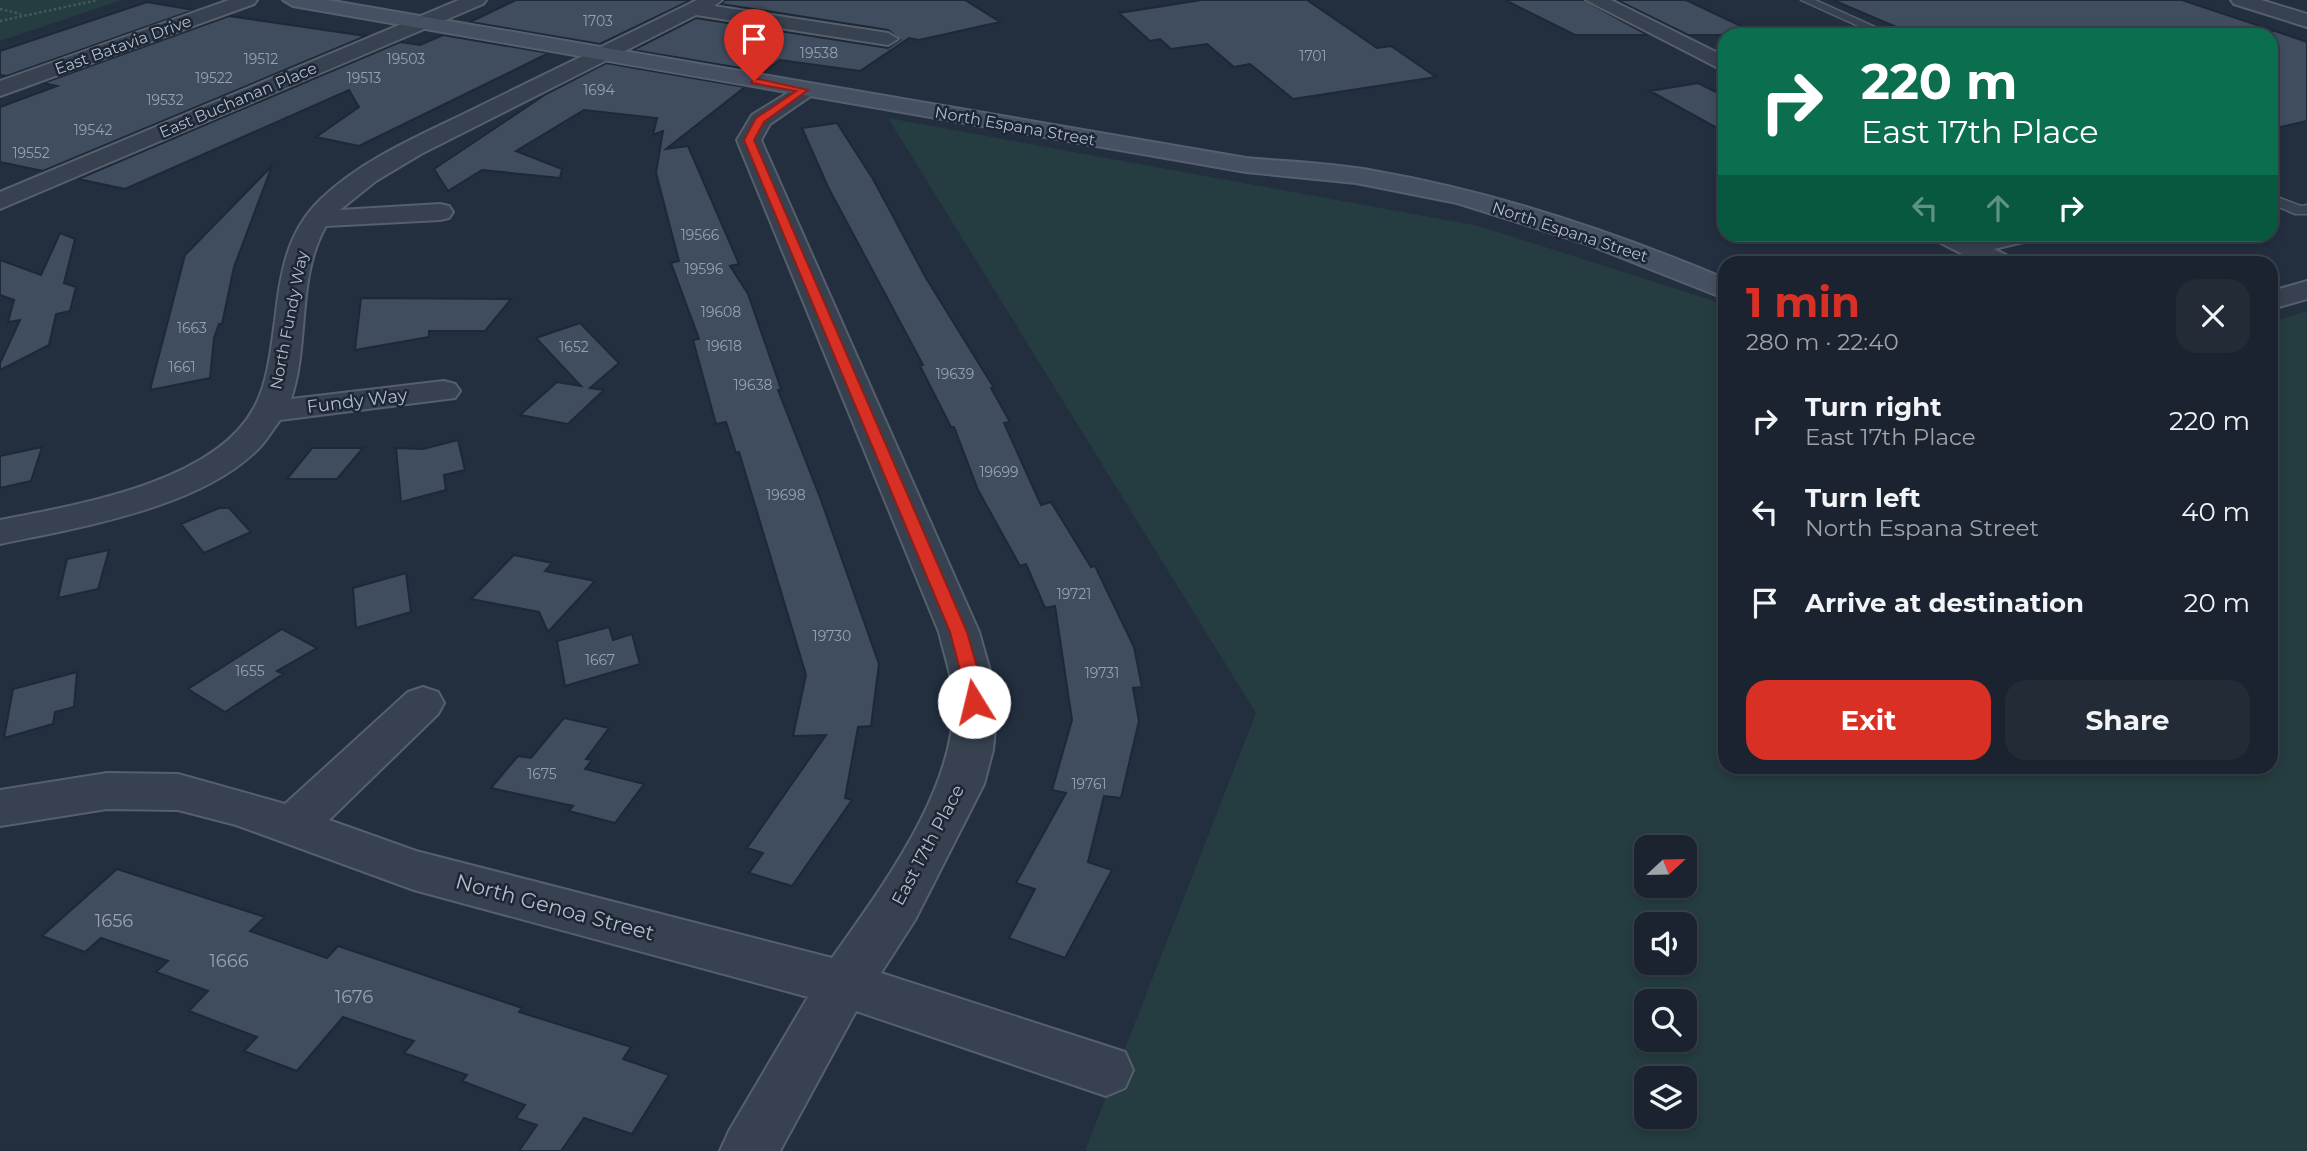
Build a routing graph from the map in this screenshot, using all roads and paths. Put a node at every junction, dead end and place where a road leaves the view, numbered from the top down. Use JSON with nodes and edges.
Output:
{"nodes":[{"id":1,"x":99,"y":0,"type":"edge"},
{"id":2,"x":247,"y":0,"type":"edge"},
{"id":3,"x":293,"y":0,"type":"edge"},
{"id":4,"x":476,"y":0,"type":"edge"},
{"id":5,"x":1596,"y":0,"type":"edge"},
{"id":6,"x":1806,"y":0,"type":"edge"},
{"id":7,"x":2241,"y":0,"type":"edge"},
{"id":8,"x":703,"y":5,"type":"edge"},
{"id":9,"x":0,"y":9,"type":"edge"},
{"id":10,"x":22,"y":14,"type":"junction"},
{"id":11,"x":0,"y":21,"type":"edge"},
{"id":12,"x":2307,"y":21,"type":"edge"},
{"id":13,"x":422,"y":24,"type":"junction"},
{"id":14,"x":1871,"y":28,"type":"edge"},
{"id":15,"x":888,"y":39,"type":"dead end"},
{"id":16,"x":604,"y":55,"type":"junction"},
{"id":17,"x":1718,"y":62,"type":"edge"},
{"id":18,"x":0,"y":89,"type":"edge"},
{"id":19,"x":804,"y":90,"type":"junction"},
{"id":20,"x":0,"y":201,"type":"edge"},
{"id":21,"x":2278,"y":202,"type":"edge"},
{"id":22,"x":2307,"y":209,"type":"edge"},
{"id":23,"x":440,"y":212,"type":"dead end"},
{"id":24,"x":317,"y":219,"type":"junction"},
{"id":25,"x":1960,"y":242,"type":"edge"},
{"id":26,"x":1987,"y":256,"type":"edge"},
{"id":27,"x":1718,"y":287,"type":"edge"},
{"id":28,"x":2307,"y":290,"type":"edge"},
{"id":29,"x":2278,"y":298,"type":"edge"},
{"id":30,"x":444,"y":391,"type":"dead end"},
{"id":31,"x":269,"y":411,"type":"junction"},
{"id":32,"x":0,"y":532,"type":"edge"},
{"id":33,"x":423,"y":703,"type":"dead end"},
{"id":34,"x":0,"y":808,"type":"edge"},
{"id":35,"x":291,"y":827,"type":"junction"},
{"id":36,"x":844,"y":984,"type":"junction"},
{"id":37,"x":1106,"y":1070,"type":"dead end"},
{"id":38,"x":749,"y":1151,"type":"edge"}],
"edges":[{"from":1,"to":10,"type":"path"},
{"from":2,"to":18,"type":"street","name":"East Batavia Drive"},
{"from":3,"to":13,"type":"street","name":"North Espana Street"},
{"from":4,"to":13,"type":"street","name":"East Buchanan Place"},
{"from":5,"to":17,"type":"street"},
{"from":6,"to":14,"type":"lane"},
{"from":7,"to":12,"type":"street"},
{"from":8,"to":15,"type":"street"},
{"from":8,"to":16,"type":"street","name":"North Fundy Way"},
{"from":9,"to":10,"type":"path"},
{"from":10,"to":11,"type":"path"},
{"from":13,"to":16,"type":"street","name":"North Espana Street"},
{"from":13,"to":20,"type":"street","name":"East Buchanan Place"},
{"from":16,"to":19,"type":"street","name":"North Espana Street"},
{"from":16,"to":24,"type":"street","name":"North Fundy Way"},
{"from":19,"to":27,"type":"street","name":"North Espana Street"},
{"from":19,"to":36,"type":"street","name":"East 17th Place"},
{"from":21,"to":22,"type":"lane"},
{"from":23,"to":24,"type":"street"},
{"from":24,"to":31,"type":"street","name":"North Fundy Way"},
{"from":25,"to":26,"type":"street"},
{"from":28,"to":29,"type":"street"},
{"from":30,"to":31,"type":"street","name":"Fundy Way"},
{"from":31,"to":32,"type":"street","name":"North Fundy Way"},
{"from":33,"to":35,"type":"street"},
{"from":34,"to":35,"type":"street","name":"North Genoa Street"},
{"from":35,"to":36,"type":"street","name":"North Genoa Street"},
{"from":36,"to":37,"type":"street","name":"North Genoa Street"},
{"from":36,"to":38,"type":"street","name":"East 17th Place"}]}
